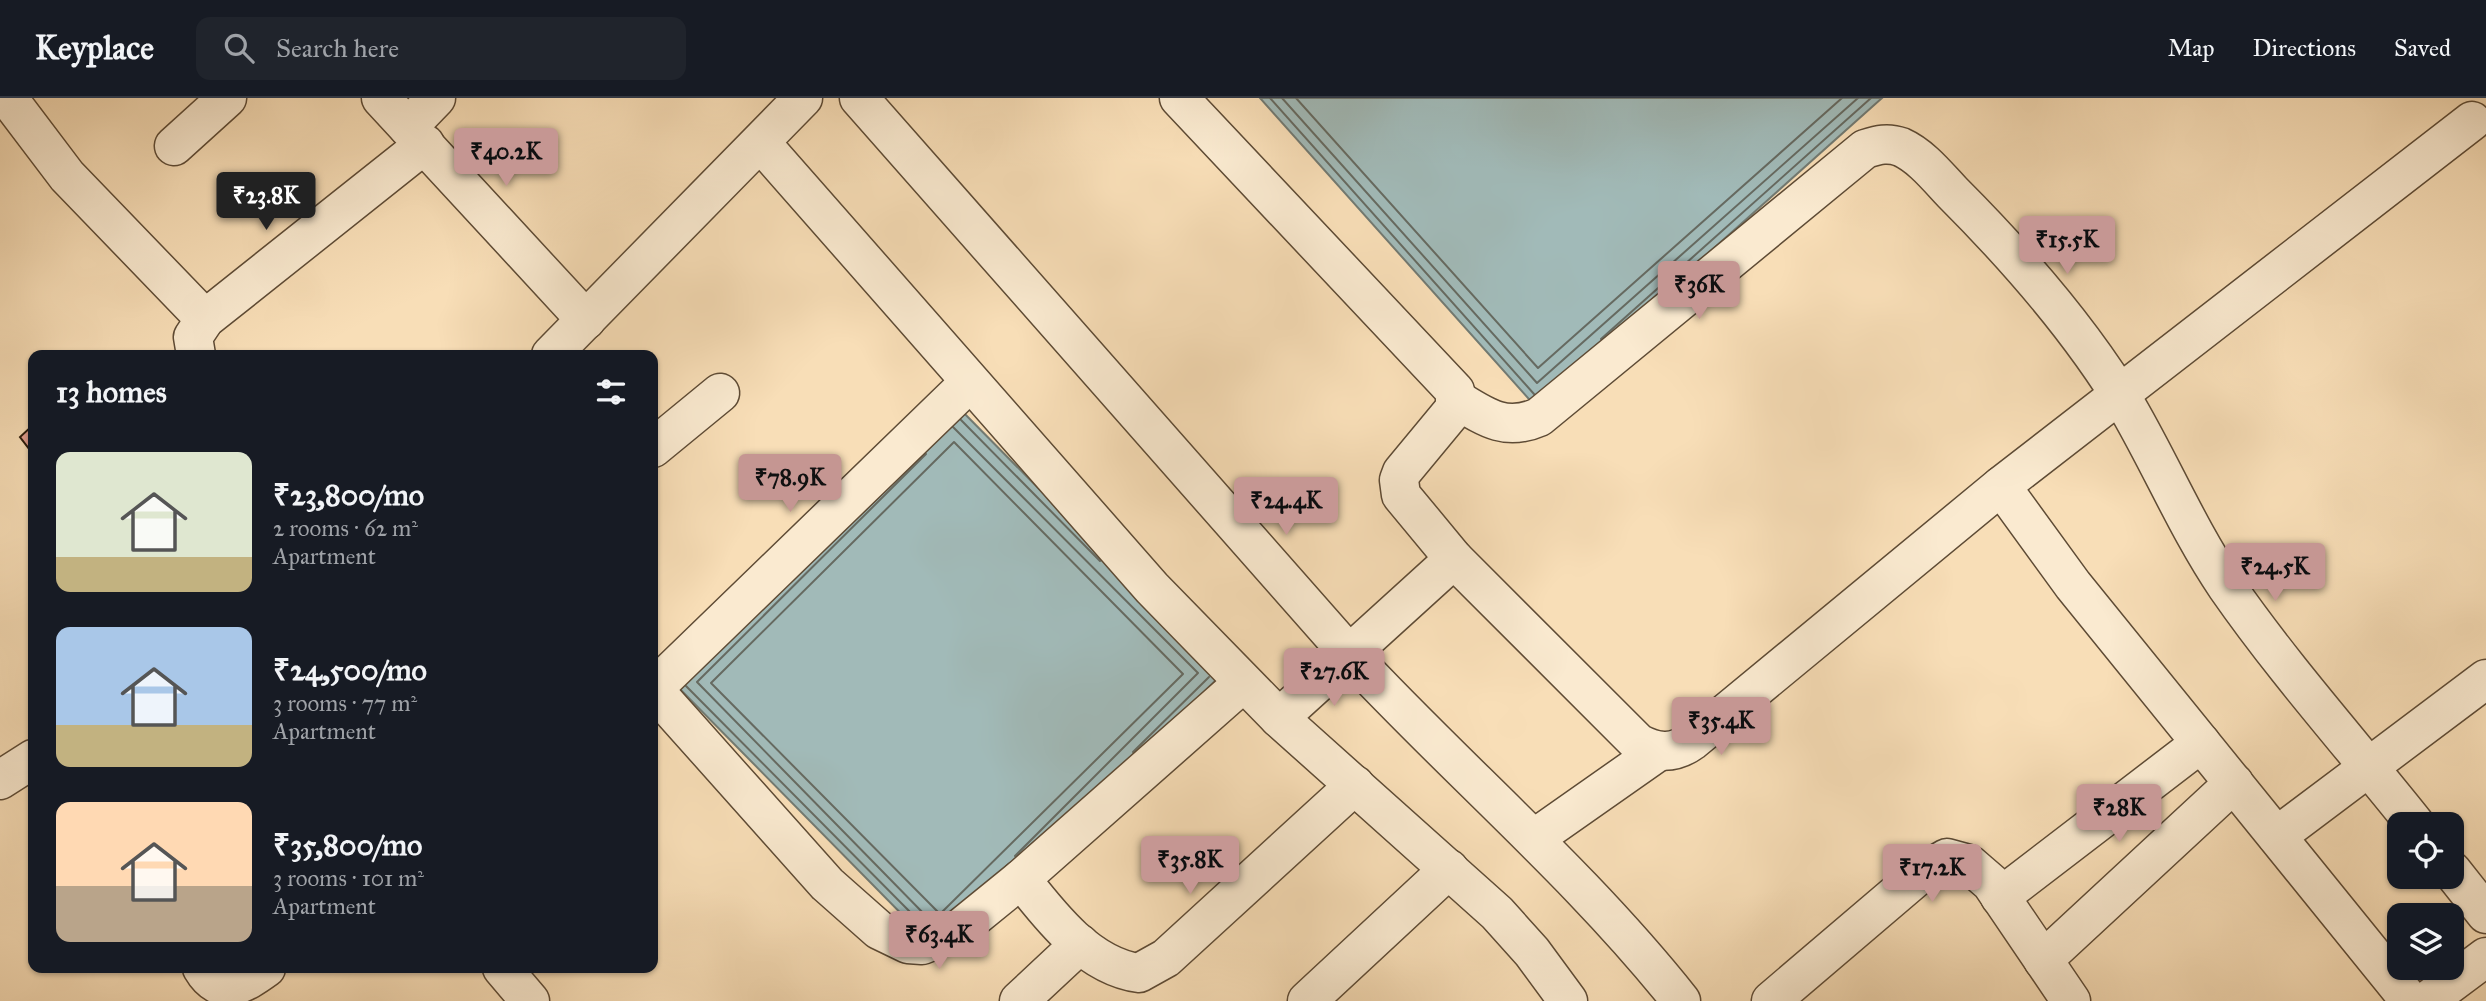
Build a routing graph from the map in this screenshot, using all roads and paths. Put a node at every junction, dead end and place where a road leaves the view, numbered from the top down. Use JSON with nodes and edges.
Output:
{"nodes":[{"id":1,"x":8,"y":98,"type":"edge"},
{"id":2,"x":227,"y":98,"type":"edge"},
{"id":3,"x":381,"y":98,"type":"edge"},
{"id":4,"x":436,"y":98,"type":"edge"},
{"id":5,"x":803,"y":98,"type":"edge"},
{"id":6,"x":859,"y":98,"type":"edge"},
{"id":7,"x":1179,"y":98,"type":"edge"},
{"id":8,"x":2471,"y":120,"type":"edge"},
{"id":9,"x":417,"y":136,"type":"junction"},
{"id":10,"x":761,"y":143,"type":"junction"},
{"id":11,"x":174,"y":146,"type":"dead end"},
{"id":12,"x":586,"y":320,"type":"junction"},
{"id":13,"x":201,"y":337,"type":"edge"},
{"id":14,"x":556,"y":350,"type":"edge"},
{"id":15,"x":969,"y":383,"type":"junction"},
{"id":16,"x":720,"y":393,"type":"dead end"},
{"id":17,"x":2119,"y":396,"type":"junction"},
{"id":18,"x":1456,"y":400,"type":"junction"},
{"id":19,"x":658,"y":444,"type":"edge"},
{"id":20,"x":2001,"y":486,"type":"junction"},
{"id":21,"x":1454,"y":559,"type":"junction"},
{"id":22,"x":1350,"y":654,"type":"junction"},
{"id":23,"x":2486,"y":679,"type":"edge"},
{"id":24,"x":1242,"y":683,"type":"junction"},
{"id":25,"x":658,"y":684,"type":"edge"},
{"id":26,"x":658,"y":695,"type":"edge"},
{"id":27,"x":1279,"y":718,"type":"junction"},
{"id":28,"x":2201,"y":743,"type":"junction"},
{"id":29,"x":1659,"y":751,"type":"junction"},
{"id":30,"x":28,"y":762,"type":"edge"},
{"id":31,"x":2368,"y":765,"type":"junction"},
{"id":32,"x":0,"y":780,"type":"edge"},
{"id":33,"x":2234,"y":783,"type":"junction"},
{"id":34,"x":1355,"y":785,"type":"junction"},
{"id":35,"x":2405,"y":812,"type":"edge"},
{"id":36,"x":2277,"y":836,"type":"junction"},
{"id":37,"x":1535,"y":838,"type":"junction"},
{"id":38,"x":1449,"y":869,"type":"junction"},
{"id":39,"x":1021,"y":879,"type":"junction"},
{"id":40,"x":2464,"y":886,"type":"edge"},
{"id":41,"x":2000,"y":897,"type":"junction"},
{"id":42,"x":2486,"y":914,"type":"edge"},
{"id":43,"x":1080,"y":944,"type":"junction"},
{"id":44,"x":2486,"y":957,"type":"edge"},
{"id":45,"x":2043,"y":960,"type":"junction"},
{"id":46,"x":206,"y":973,"type":"edge"},
{"id":47,"x":258,"y":973,"type":"edge"},
{"id":48,"x":506,"y":973,"type":"edge"},
{"id":49,"x":530,"y":1001,"type":"edge"},
{"id":50,"x":1019,"y":1001,"type":"edge"},
{"id":51,"x":1307,"y":1001,"type":"edge"},
{"id":52,"x":1568,"y":1001,"type":"edge"},
{"id":53,"x":1681,"y":1001,"type":"edge"},
{"id":54,"x":1771,"y":1001,"type":"edge"},
{"id":55,"x":2071,"y":1001,"type":"edge"},
{"id":56,"x":2410,"y":1001,"type":"edge"},
{"id":57,"x":2427,"y":1001,"type":"edge"}],
"edges":[{"from":1,"to":13,"type":"street"},
{"from":2,"to":11,"type":"street"},
{"from":3,"to":9,"type":"street"},
{"from":4,"to":9,"type":"street"},
{"from":5,"to":10,"type":"street"},
{"from":6,"to":22,"type":"street"},
{"from":7,"to":18,"type":"street"},
{"from":8,"to":17,"type":"street"},
{"from":9,"to":12,"type":"street"},
{"from":9,"to":13,"type":"street"},
{"from":10,"to":12,"type":"street"},
{"from":10,"to":15,"type":"street"},
{"from":12,"to":14,"type":"street"},
{"from":15,"to":24,"type":"street"},
{"from":15,"to":25,"type":"street"},
{"from":16,"to":19,"type":"street"},
{"from":17,"to":18,"type":"street"},
{"from":17,"to":20,"type":"street"},
{"from":17,"to":31,"type":"street"},
{"from":18,"to":21,"type":"street"},
{"from":20,"to":28,"type":"street"},
{"from":20,"to":29,"type":"street"},
{"from":21,"to":22,"type":"street"},
{"from":21,"to":29,"type":"street"},
{"from":22,"to":27,"type":"street"},
{"from":22,"to":37,"type":"street"},
{"from":23,"to":31,"type":"street"},
{"from":24,"to":27,"type":"street"},
{"from":24,"to":39,"type":"street"},
{"from":26,"to":39,"type":"street"},
{"from":27,"to":34,"type":"street"},
{"from":28,"to":33,"type":"street"},
{"from":28,"to":41,"type":"street"},
{"from":29,"to":37,"type":"street"},
{"from":30,"to":32,"type":"street"},
{"from":31,"to":35,"type":"street"},
{"from":31,"to":36,"type":"street"},
{"from":33,"to":36,"type":"street"},
{"from":33,"to":45,"type":"street"},
{"from":34,"to":38,"type":"street"},
{"from":34,"to":43,"type":"street"},
{"from":36,"to":56,"type":"street"},
{"from":37,"to":53,"type":"street"},
{"from":38,"to":51,"type":"street"},
{"from":38,"to":52,"type":"street"},
{"from":39,"to":43,"type":"street"},
{"from":40,"to":42,"type":"street"},
{"from":41,"to":45,"type":"street"},
{"from":41,"to":54,"type":"street"},
{"from":43,"to":50,"type":"street"},
{"from":44,"to":57,"type":"street"},
{"from":45,"to":55,"type":"street"},
{"from":46,"to":47,"type":"street"},
{"from":48,"to":49,"type":"street"}]}
